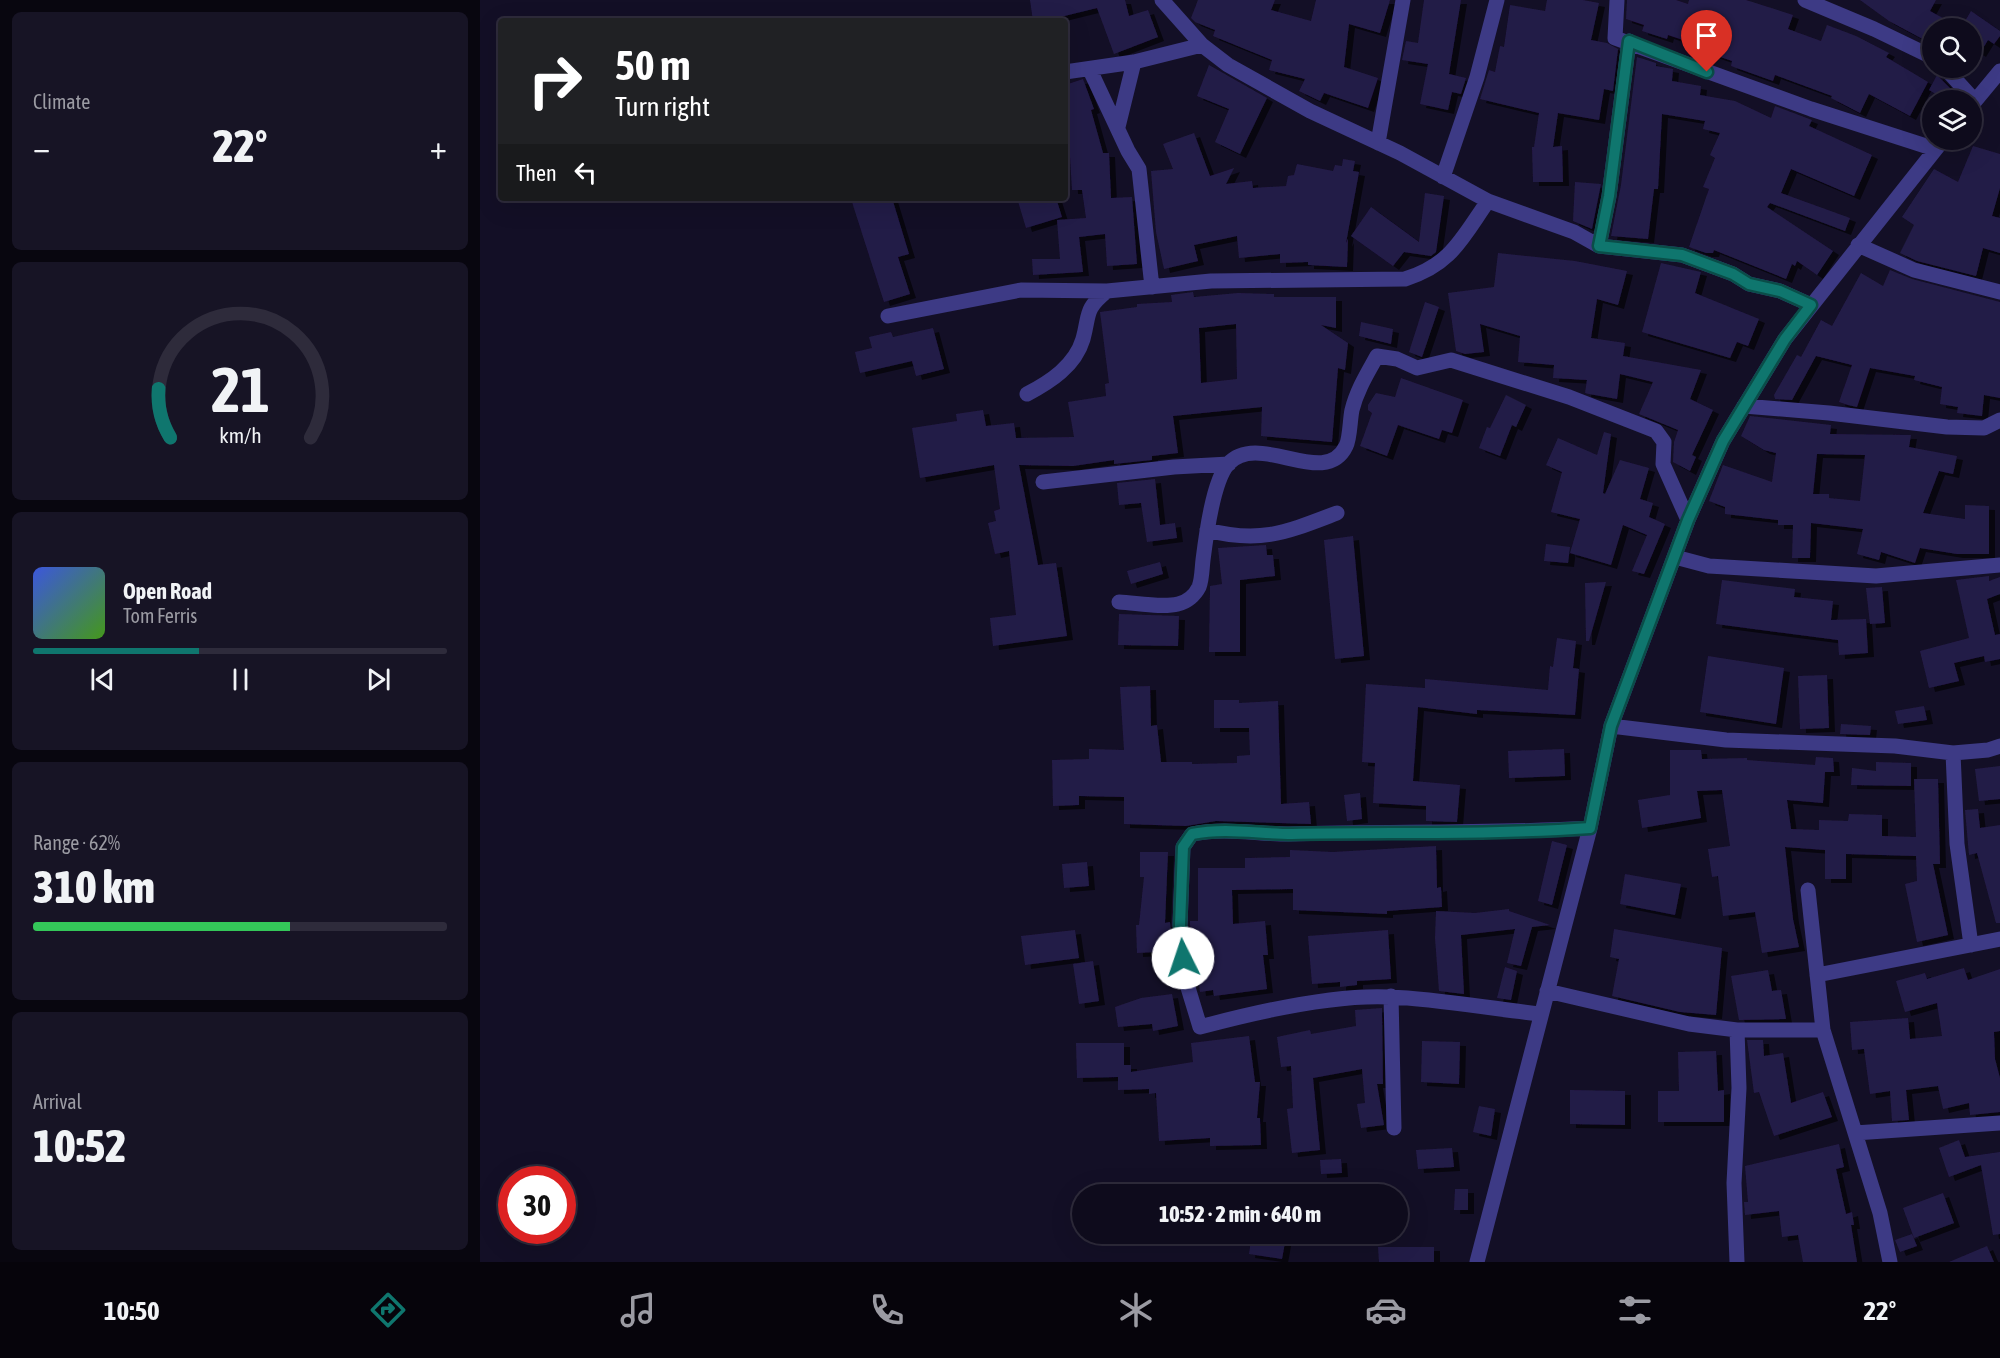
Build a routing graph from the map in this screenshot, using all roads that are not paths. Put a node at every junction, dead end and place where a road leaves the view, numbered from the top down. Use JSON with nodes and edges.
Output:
{"nodes":[{"id":1,"x":1162,"y":0,"type":"edge"},
{"id":2,"x":1403,"y":0,"type":"edge"},
{"id":3,"x":1497,"y":0,"type":"edge"},
{"id":4,"x":1617,"y":0,"type":"edge"},
{"id":5,"x":1805,"y":0,"type":"edge"},
{"id":6,"x":1629,"y":41,"type":"junction"},
{"id":7,"x":1202,"y":45,"type":"junction"},
{"id":8,"x":1922,"y":52,"type":"edge"},
{"id":9,"x":1134,"y":62,"type":"junction"},
{"id":10,"x":1090,"y":70,"type":"junction"},
{"id":11,"x":1068,"y":72,"type":"edge"},
{"id":12,"x":1999,"y":74,"type":"edge"},
{"id":13,"x":1953,"y":78,"type":"edge"},
{"id":14,"x":1963,"y":90,"type":"edge"},
{"id":15,"x":1982,"y":93,"type":"edge"},
{"id":16,"x":1119,"y":127,"type":"junction"},
{"id":17,"x":1922,"y":139,"type":"edge"},
{"id":18,"x":1378,"y":143,"type":"junction"},
{"id":19,"x":1934,"y":150,"type":"edge"},
{"id":20,"x":1443,"y":177,"type":"junction"},
{"id":21,"x":1488,"y":201,"type":"junction"},
{"id":22,"x":1858,"y":245,"type":"junction"},
{"id":23,"x":1599,"y":246,"type":"junction"},
{"id":24,"x":1152,"y":287,"type":"junction"},
{"id":25,"x":1107,"y":291,"type":"junction"},
{"id":26,"x":2000,"y":292,"type":"edge"},
{"id":27,"x":1811,"y":305,"type":"junction"},
{"id":28,"x":888,"y":316,"type":"dead end"},
{"id":29,"x":1027,"y":394,"type":"dead end"},
{"id":30,"x":1744,"y":406,"type":"junction"},
{"id":31,"x":2000,"y":420,"type":"edge"},
{"id":32,"x":1229,"y":464,"type":"junction"},
{"id":33,"x":1043,"y":482,"type":"dead end"},
{"id":34,"x":1337,"y":513,"type":"dead end"},
{"id":35,"x":1688,"y":520,"type":"junction"},
{"id":36,"x":1207,"y":530,"type":"junction"},
{"id":37,"x":1675,"y":557,"type":"junction"},
{"id":38,"x":2000,"y":565,"type":"edge"},
{"id":39,"x":1119,"y":602,"type":"dead end"},
{"id":40,"x":1611,"y":726,"type":"junction"},
{"id":41,"x":2000,"y":746,"type":"edge"},
{"id":42,"x":1953,"y":753,"type":"junction"},
{"id":43,"x":1590,"y":828,"type":"junction"},
{"id":44,"x":1808,"y":890,"type":"dead end"},
{"id":45,"x":2000,"y":939,"type":"edge"},
{"id":46,"x":1971,"y":945,"type":"junction"},
{"id":47,"x":1816,"y":975,"type":"junction"},
{"id":48,"x":1547,"y":991,"type":"junction"},
{"id":49,"x":1391,"y":996,"type":"junction"},
{"id":50,"x":1540,"y":1014,"type":"junction"},
{"id":51,"x":1737,"y":1030,"type":"junction"},
{"id":52,"x":1823,"y":1030,"type":"junction"},
{"id":53,"x":2000,"y":1123,"type":"edge"},
{"id":54,"x":1394,"y":1128,"type":"dead end"},
{"id":55,"x":1856,"y":1133,"type":"junction"},
{"id":56,"x":1477,"y":1262,"type":"edge"},
{"id":57,"x":1737,"y":1262,"type":"edge"},
{"id":58,"x":1890,"y":1262,"type":"edge"}],
"edges":[{"from":1,"to":7,"type":"street"},
{"from":2,"to":18,"type":"street"},
{"from":3,"to":20,"type":"street"},
{"from":4,"to":6,"type":"street"},
{"from":5,"to":8,"type":"street"},
{"from":6,"to":17,"type":"street"},
{"from":6,"to":23,"type":"street"},
{"from":7,"to":9,"type":"street"},
{"from":7,"to":18,"type":"street"},
{"from":9,"to":10,"type":"street"},
{"from":9,"to":16,"type":"street"},
{"from":10,"to":11,"type":"street"},
{"from":10,"to":16,"type":"street"},
{"from":12,"to":15,"type":"street"},
{"from":13,"to":14,"type":"street"},
{"from":16,"to":24,"type":"street"},
{"from":18,"to":20,"type":"street"},
{"from":19,"to":22,"type":"street"},
{"from":20,"to":21,"type":"street"},
{"from":21,"to":23,"type":"street"},
{"from":21,"to":24,"type":"street"},
{"from":22,"to":26,"type":"street"},
{"from":22,"to":27,"type":"street"},
{"from":23,"to":27,"type":"street"},
{"from":24,"to":25,"type":"street"},
{"from":25,"to":28,"type":"street"},
{"from":25,"to":29,"type":"street"},
{"from":27,"to":30,"type":"street"},
{"from":30,"to":31,"type":"street"},
{"from":30,"to":35,"type":"street"},
{"from":32,"to":33,"type":"street"},
{"from":32,"to":35,"type":"street"},
{"from":32,"to":36,"type":"street"},
{"from":34,"to":36,"type":"street"},
{"from":35,"to":37,"type":"street"},
{"from":36,"to":39,"type":"street"},
{"from":37,"to":38,"type":"street"},
{"from":37,"to":40,"type":"street"},
{"from":40,"to":42,"type":"street"},
{"from":40,"to":43,"type":"street"},
{"from":41,"to":42,"type":"street"},
{"from":42,"to":46,"type":"street"},
{"from":43,"to":48,"type":"street"},
{"from":43,"to":49,"type":"street"},
{"from":44,"to":47,"type":"street"},
{"from":45,"to":46,"type":"street"},
{"from":46,"to":47,"type":"street"},
{"from":47,"to":52,"type":"street"},
{"from":48,"to":50,"type":"street"},
{"from":48,"to":51,"type":"street"},
{"from":49,"to":50,"type":"street"},
{"from":49,"to":54,"type":"street"},
{"from":50,"to":56,"type":"street"},
{"from":51,"to":52,"type":"street"},
{"from":51,"to":57,"type":"street"},
{"from":52,"to":55,"type":"street"},
{"from":53,"to":55,"type":"street"},
{"from":55,"to":58,"type":"street"}]}
